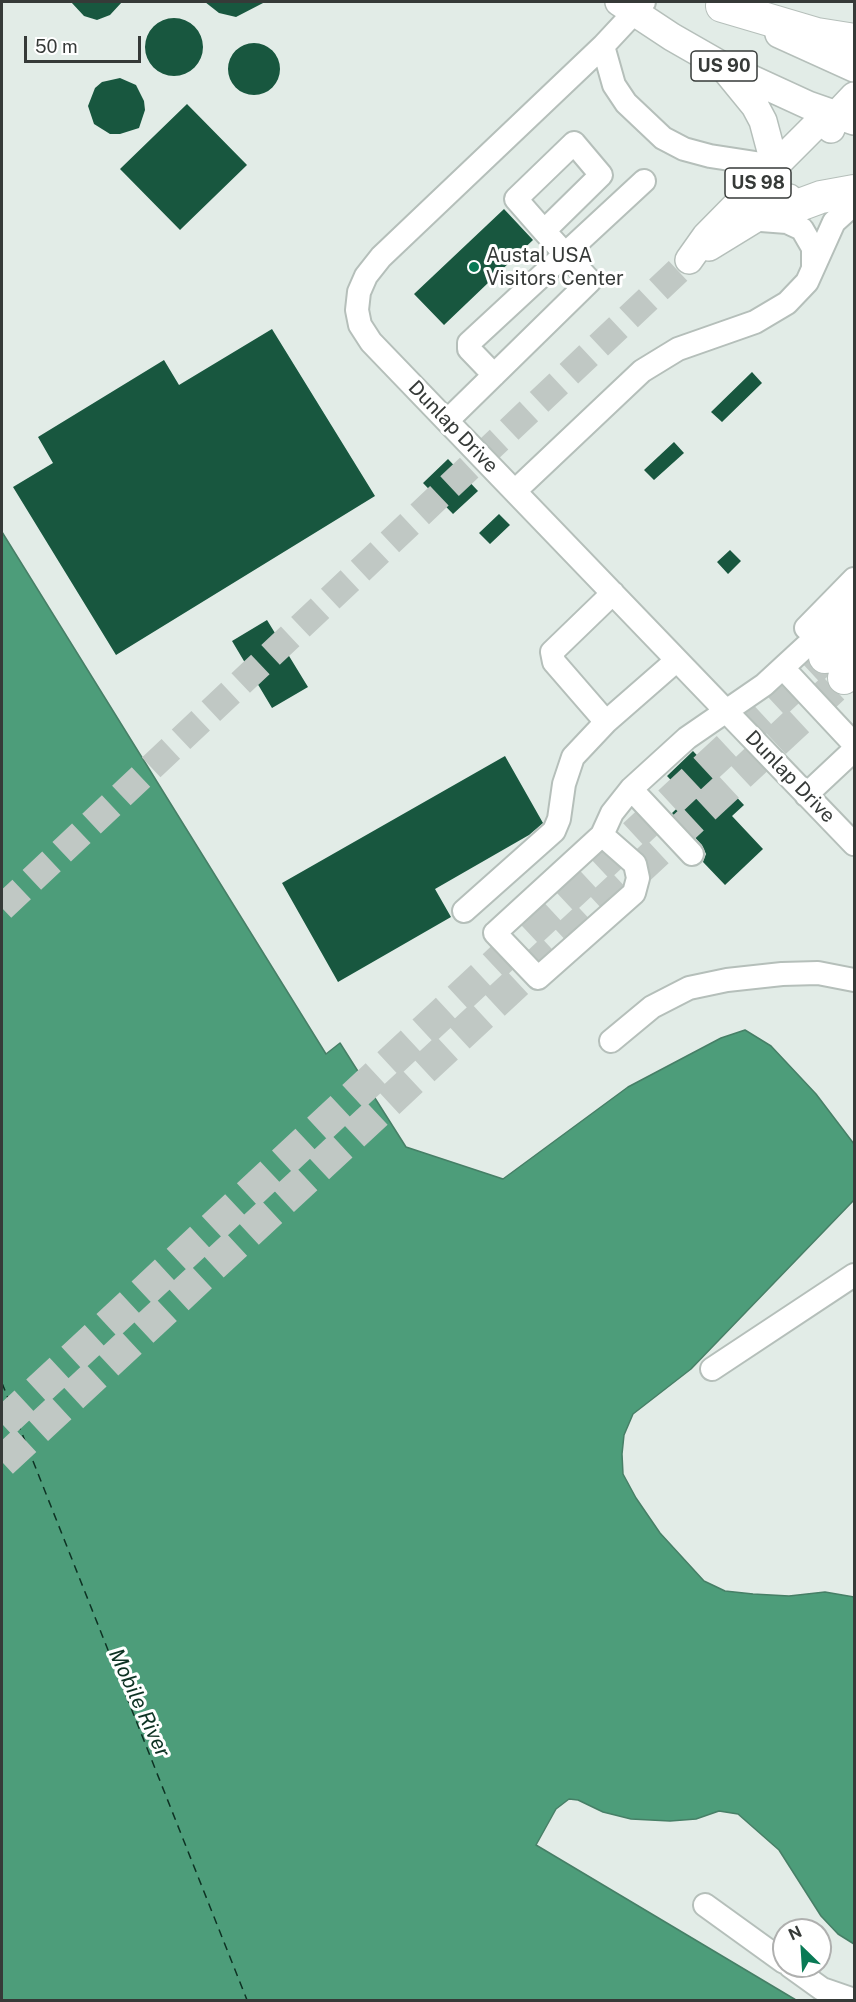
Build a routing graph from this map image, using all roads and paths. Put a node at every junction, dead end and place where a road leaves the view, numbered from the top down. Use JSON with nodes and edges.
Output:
{"nodes":[{"id":1,"x":719,"y":4,"type":"edge"},
{"id":2,"x":633,"y":5,"type":"edge"},
{"id":3,"x":855,"y":40,"type":"edge"},
{"id":4,"x":603,"y":46,"type":"junction"},
{"id":5,"x":721,"y":65,"type":"junction"},
{"id":6,"x":855,"y":68,"type":"edge"},
{"id":7,"x":848,"y":110,"type":"edge"},
{"id":8,"x":775,"y":166,"type":"junction"},
{"id":9,"x":855,"y":178,"type":"edge"},
{"id":10,"x":644,"y":181,"type":"dead end"},
{"id":11,"x":855,"y":191,"type":"edge"},
{"id":12,"x":855,"y":204,"type":"edge"},
{"id":13,"x":760,"y":216,"type":"junction"},
{"id":14,"x":544,"y":231,"type":"dead end"},
{"id":15,"x":718,"y":241,"type":"junction"},
{"id":16,"x":565,"y":253,"type":"junction"},
{"id":17,"x":813,"y":271,"type":"junction"},
{"id":18,"x":494,"y":375,"type":"junction"},
{"id":19,"x":447,"y":421,"type":"junction"},
{"id":20,"x":515,"y":491,"type":"junction"},
{"id":21,"x":855,"y":579,"type":"edge"},
{"id":22,"x":613,"y":593,"type":"junction"},
{"id":23,"x":855,"y":602,"type":"edge"},
{"id":24,"x":855,"y":630,"type":"edge"},
{"id":25,"x":677,"y":660,"type":"junction"},
{"id":26,"x":783,"y":668,"type":"junction"},
{"id":27,"x":841,"y":668,"type":"tunnel mouth"},
{"id":28,"x":727,"y":712,"type":"junction"},
{"id":29,"x":606,"y":722,"type":"junction"},
{"id":30,"x":855,"y":744,"type":"edge"},
{"id":31,"x":855,"y":750,"type":"edge"},
{"id":32,"x":631,"y":789,"type":"junction"},
{"id":33,"x":806,"y":795,"type":"junction"},
{"id":34,"x":602,"y":835,"type":"junction"},
{"id":35,"x":855,"y":844,"type":"edge"},
{"id":36,"x":692,"y":854,"type":"dead end"},
{"id":37,"x":464,"y":911,"type":"dead end"},
{"id":38,"x":855,"y":980,"type":"edge"},
{"id":39,"x":611,"y":1041,"type":"dead end"},
{"id":40,"x":855,"y":1275,"type":"edge"},
{"id":41,"x":712,"y":1370,"type":"dead end"},
{"id":42,"x":705,"y":1905,"type":"dead end"},
{"id":43,"x":772,"y":1953,"type":"edge"},
{"id":44,"x":807,"y":1978,"type":"edge"},
{"id":45,"x":855,"y":2000,"type":"edge"}],
"edges":[{"from":1,"to":3,"type":"highway"},
{"from":1,"to":6,"type":"main road","number":"US 90"},
{"from":2,"to":4,"type":"street","name":"Dunlap Drive"},
{"from":2,"to":5,"type":"main road","number":"US 90"},
{"from":4,"to":8,"type":"street"},
{"from":4,"to":19,"type":"street","name":"Dunlap Drive"},
{"from":5,"to":7,"type":"main road","number":"US 90"},
{"from":5,"to":8,"type":"main road"},
{"from":7,"to":8,"type":"main road","name":"US 98","number":"US 98"},
{"from":7,"to":15,"type":"main road"},
{"from":8,"to":15,"type":"main road","name":"US 98","number":"US 98"},
{"from":9,"to":13,"type":"main road","number":"US 98"},
{"from":10,"to":16,"type":"street"},
{"from":11,"to":13,"type":"highway"},
{"from":12,"to":17,"type":"street"},
{"from":13,"to":15,"type":"main road","number":"US 98"},
{"from":13,"to":17,"type":"street"},
{"from":14,"to":16,"type":"street"},
{"from":16,"to":18,"type":"street"},
{"from":16,"to":18,"type":"street"},
{"from":17,"to":20,"type":"street"},
{"from":18,"to":19,"type":"street"},
{"from":19,"to":20,"type":"street","name":"Dunlap Drive"},
{"from":20,"to":22,"type":"street","name":"Dunlap Drive"},
{"from":21,"to":26,"type":"street"},
{"from":22,"to":25,"type":"street","name":"Dunlap Drive"},
{"from":22,"to":29,"type":"street"},
{"from":23,"to":26,"type":"street"},
{"from":24,"to":27,"type":"highway"},
{"from":25,"to":28,"type":"street","name":"Dunlap Drive"},
{"from":25,"to":29,"type":"street"},
{"from":26,"to":28,"type":"street"},
{"from":26,"to":30,"type":"street"},
{"from":28,"to":32,"type":"street"},
{"from":28,"to":33,"type":"street","name":"Dunlap Drive"},
{"from":29,"to":37,"type":"street"},
{"from":31,"to":33,"type":"street"},
{"from":32,"to":34,"type":"street"},
{"from":32,"to":36,"type":"street"},
{"from":33,"to":35,"type":"street","name":"Dunlap Drive"},
{"from":34,"to":34,"type":"street"},
{"from":38,"to":39,"type":"street"},
{"from":40,"to":41,"type":"street"},
{"from":42,"to":43,"type":"street"},
{"from":44,"to":45,"type":"street"}]}
